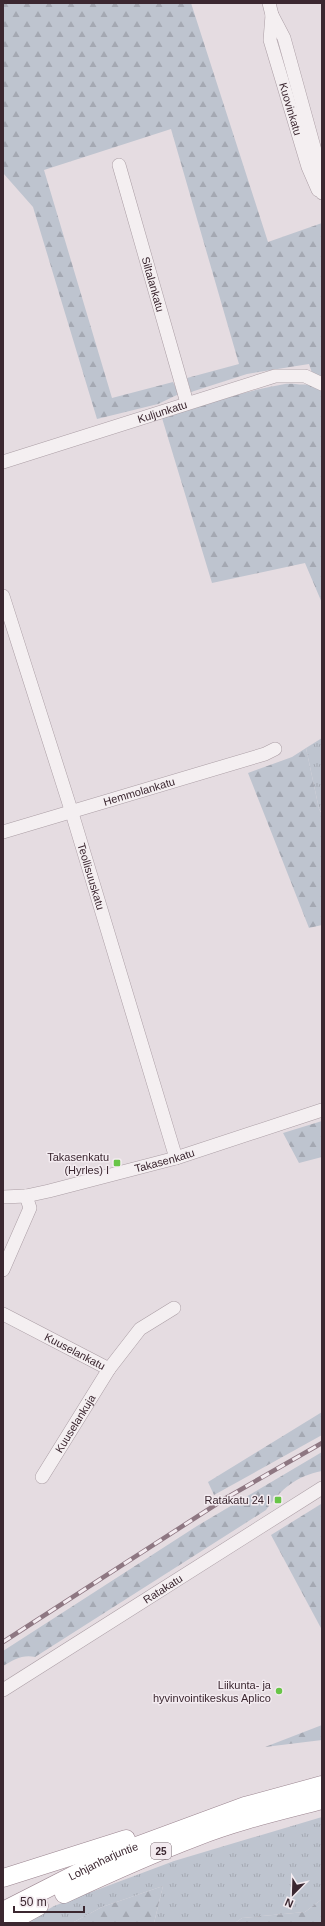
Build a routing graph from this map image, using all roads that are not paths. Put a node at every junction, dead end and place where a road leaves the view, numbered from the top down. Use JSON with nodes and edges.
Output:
{"nodes":[{"id":1,"x":271,"y":9,"type":"edge"},
{"id":2,"x":118,"y":165,"type":"dead end"},
{"id":3,"x":322,"y":193,"type":"edge"},
{"id":4,"x":322,"y":200,"type":"edge"},
{"id":5,"x":322,"y":384,"type":"edge"},
{"id":6,"x":187,"y":403,"type":"junction"},
{"id":7,"x":3,"y":462,"type":"edge"},
{"id":8,"x":3,"y":596,"type":"edge"},
{"id":9,"x":275,"y":749,"type":"dead end"},
{"id":10,"x":72,"y":812,"type":"junction"},
{"id":11,"x":3,"y":832,"type":"edge"},
{"id":12,"x":322,"y":1110,"type":"edge"},
{"id":13,"x":176,"y":1158,"type":"junction"},
{"id":14,"x":26,"y":1196,"type":"junction"},
{"id":15,"x":3,"y":1197,"type":"edge"},
{"id":16,"x":3,"y":1270,"type":"edge"},
{"id":17,"x":174,"y":1308,"type":"dead end"},
{"id":18,"x":3,"y":1314,"type":"edge"},
{"id":19,"x":109,"y":1369,"type":"junction"},
{"id":20,"x":42,"y":1477,"type":"dead end"},
{"id":21,"x":322,"y":1488,"type":"edge"},
{"id":22,"x":3,"y":1690,"type":"edge"},
{"id":23,"x":322,"y":1785,"type":"edge"},
{"id":24,"x":322,"y":1800,"type":"edge"},
{"id":25,"x":245,"y":1806,"type":"junction"},
{"id":26,"x":3,"y":1878,"type":"edge"},
{"id":27,"x":3,"y":1911,"type":"edge"},
{"id":28,"x":8,"y":1923,"type":"edge"}],
"edges":[{"from":1,"to":3,"type":"street","name":"Kuovinkatu"},
{"from":1,"to":4,"type":"street","name":"Kuovinkatu"},
{"from":2,"to":6,"type":"street","name":"Siltalankatu"},
{"from":5,"to":6,"type":"street","name":"Kuljunkatu"},
{"from":6,"to":7,"type":"street","name":"Kuljunkatu"},
{"from":8,"to":10,"type":"street","name":"Teollisuuskatu"},
{"from":9,"to":10,"type":"street","name":"Hemmolankatu"},
{"from":10,"to":11,"type":"street","name":"Hemmolankatu"},
{"from":10,"to":13,"type":"street","name":"Teollisuuskatu"},
{"from":12,"to":13,"type":"street","name":"Takasenkatu"},
{"from":13,"to":14,"type":"street","name":"Takasenkatu"},
{"from":14,"to":15,"type":"street","name":"Takasenkatu"},
{"from":14,"to":16,"type":"street"},
{"from":17,"to":19,"type":"street","name":"Kuuselankatu"},
{"from":18,"to":19,"type":"street","name":"Kuuselankatu"},
{"from":19,"to":20,"type":"street","name":"Kuuselankuja"},
{"from":21,"to":22,"type":"street","name":"Ratakatu"},
{"from":23,"to":25,"type":"highway","name":"Lohjanharjuntie","number":"25"},
{"from":24,"to":28,"type":"highway","name":"Lohjanharjuntie","number":"25"},
{"from":25,"to":26,"type":"highway"},
{"from":25,"to":27,"type":"highway","name":"Lohjanharjuntie","number":"25"}]}
